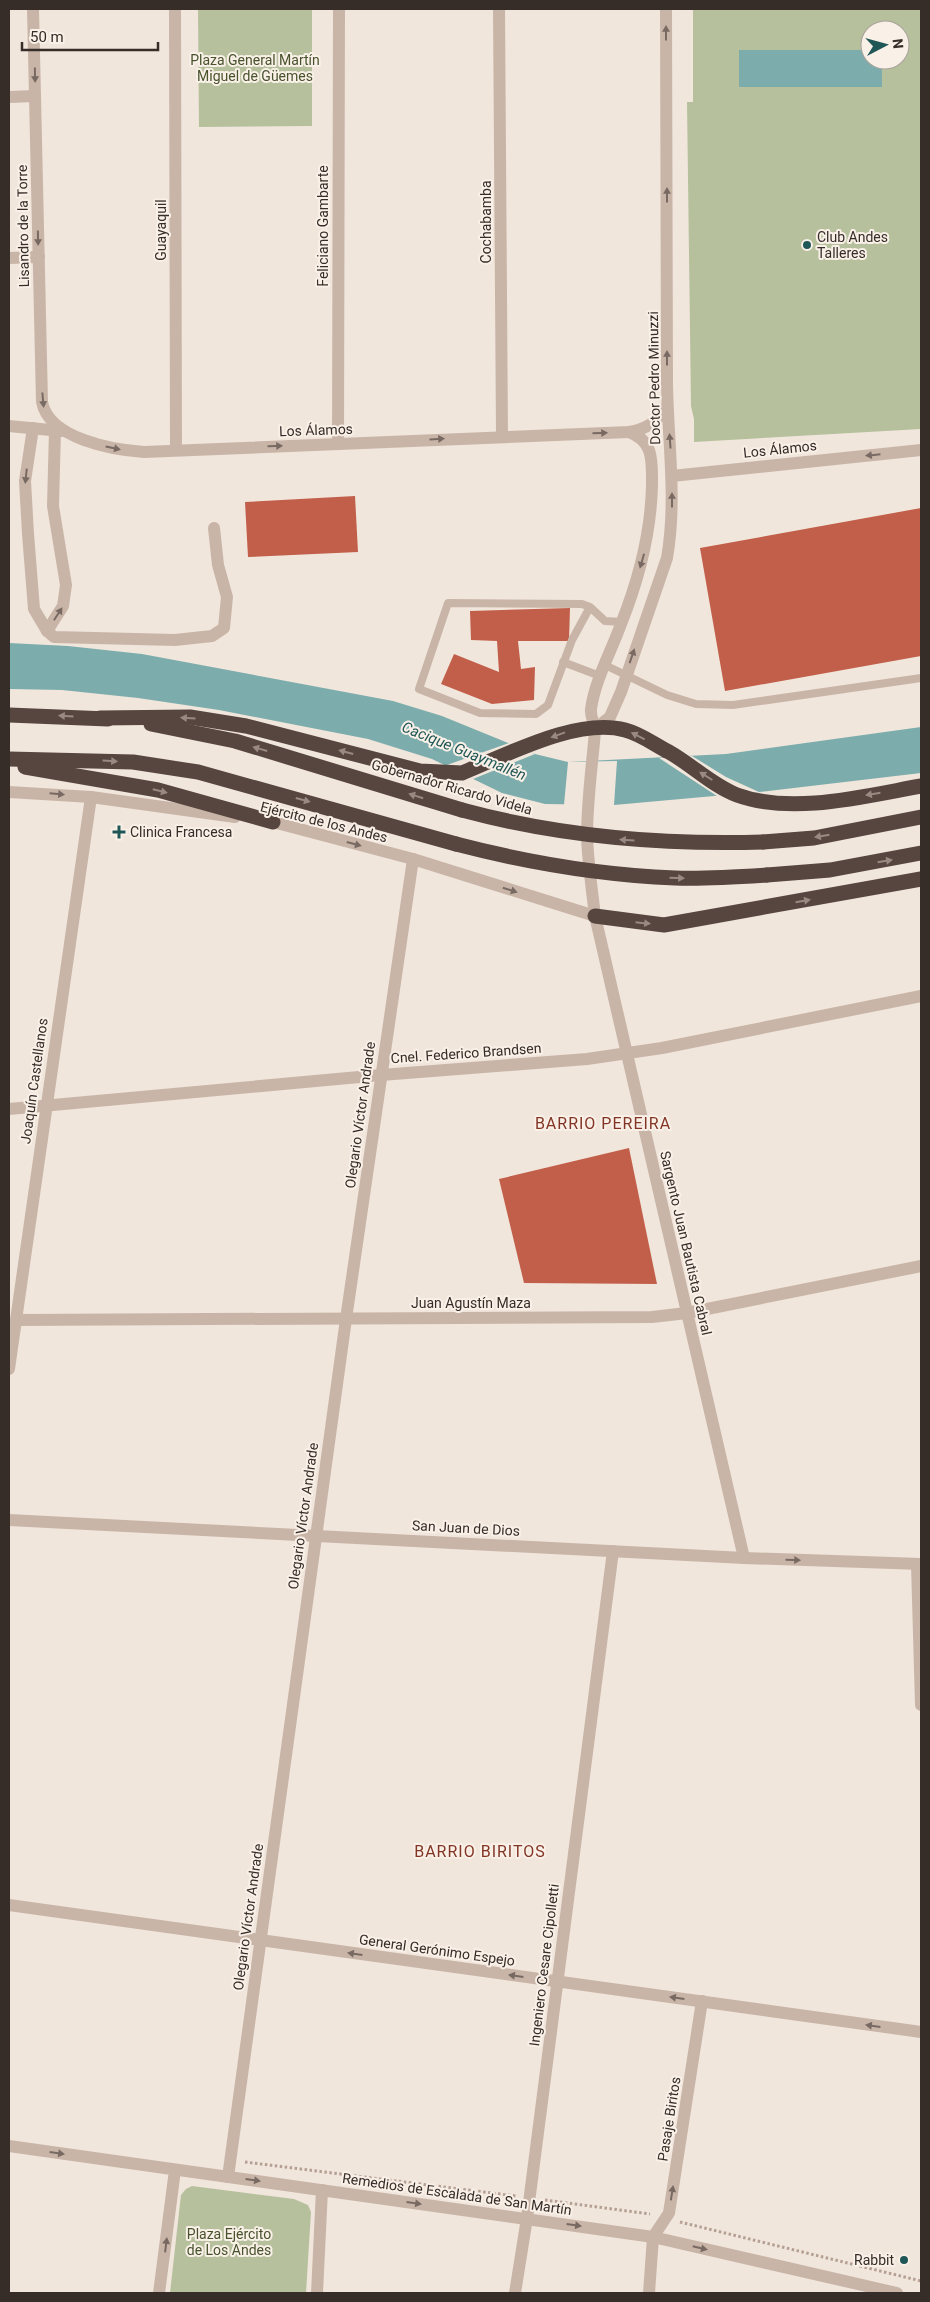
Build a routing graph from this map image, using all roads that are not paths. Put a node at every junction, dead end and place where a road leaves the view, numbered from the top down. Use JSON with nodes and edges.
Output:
{"nodes":[{"id":1,"x":33,"y":9,"type":"edge"},
{"id":2,"x":175,"y":9,"type":"edge"},
{"id":3,"x":339,"y":9,"type":"edge"},
{"id":4,"x":499,"y":9,"type":"edge"},
{"id":5,"x":666,"y":9,"type":"edge"},
{"id":6,"x":35,"y":96,"type":"junction"},
{"id":7,"x":9,"y":97,"type":"edge"},
{"id":8,"x":39,"y":257,"type":"junction"},
{"id":9,"x":9,"y":258,"type":"edge"},
{"id":10,"x":668,"y":406,"type":"junction"},
{"id":11,"x":9,"y":426,"type":"edge"},
{"id":12,"x":33,"y":428,"type":"junction"},
{"id":13,"x":61,"y":431,"type":"junction"},
{"id":14,"x":629,"y":432,"type":"junction"},
{"id":15,"x":502,"y":436,"type":"junction"},
{"id":16,"x":338,"y":444,"type":"junction"},
{"id":17,"x":176,"y":450,"type":"junction"},
{"id":18,"x":921,"y":450,"type":"edge"},
{"id":19,"x":672,"y":476,"type":"junction"},
{"id":20,"x":652,"y":496,"type":"junction"},
{"id":21,"x":214,"y":528,"type":"dead end"},
{"id":22,"x":590,"y":607,"type":"junction"},
{"id":23,"x":622,"y":622,"type":"junction"},
{"id":24,"x":47,"y":631,"type":"junction"},
{"id":25,"x":563,"y":662,"type":"junction"},
{"id":26,"x":602,"y":671,"type":"junction"},
{"id":27,"x":626,"y":675,"type":"junction"},
{"id":28,"x":921,"y":678,"type":"edge"},
{"id":29,"x":9,"y":715,"type":"edge"},
{"id":30,"x":100,"y":718,"type":"junction"},
{"id":31,"x":595,"y":729,"type":"junction"},
{"id":32,"x":9,"y":759,"type":"edge"},
{"id":33,"x":9,"y":764,"type":"edge"},
{"id":34,"x":589,"y":785,"type":"joint"},
{"id":35,"x":921,"y":786,"type":"edge"},
{"id":36,"x":9,"y":792,"type":"edge"},
{"id":37,"x":92,"y":797,"type":"junction"},
{"id":38,"x":921,"y":818,"type":"edge"},
{"id":39,"x":273,"y":822,"type":"junction"},
{"id":40,"x":921,"y":854,"type":"edge"},
{"id":41,"x":413,"y":859,"type":"junction"},
{"id":42,"x":921,"y":879,"type":"edge"},
{"id":43,"x":595,"y":916,"type":"junction"},
{"id":44,"x":921,"y":996,"type":"edge"},
{"id":45,"x":627,"y":1054,"type":"junction"},
{"id":46,"x":381,"y":1075,"type":"junction"},
{"id":47,"x":45,"y":1106,"type":"junction"},
{"id":48,"x":9,"y":1109,"type":"edge"},
{"id":49,"x":921,"y":1266,"type":"edge"},
{"id":50,"x":687,"y":1313,"type":"junction"},
{"id":51,"x":346,"y":1319,"type":"junction"},
{"id":52,"x":16,"y":1320,"type":"junction"},
{"id":53,"x":9,"y":1368,"type":"edge"},
{"id":54,"x":9,"y":1520,"type":"edge"},
{"id":55,"x":316,"y":1536,"type":"junction"},
{"id":56,"x":613,"y":1550,"type":"junction"},
{"id":57,"x":744,"y":1558,"type":"junction"},
{"id":58,"x":919,"y":1564,"type":"edge"},
{"id":59,"x":921,"y":1705,"type":"edge"},
{"id":60,"x":9,"y":1905,"type":"edge"},
{"id":61,"x":260,"y":1942,"type":"junction"},
{"id":62,"x":557,"y":1982,"type":"junction"},
{"id":63,"x":702,"y":2001,"type":"junction"},
{"id":64,"x":921,"y":2032,"type":"edge"},
{"id":65,"x":9,"y":2146,"type":"edge"},
{"id":66,"x":175,"y":2170,"type":"junction"},
{"id":67,"x":228,"y":2177,"type":"junction"},
{"id":68,"x":322,"y":2190,"type":"junction"},
{"id":69,"x":527,"y":2218,"type":"junction"},
{"id":70,"x":653,"y":2237,"type":"junction"},
{"id":71,"x":160,"y":2293,"type":"edge"},
{"id":72,"x":317,"y":2293,"type":"edge"},
{"id":73,"x":515,"y":2293,"type":"edge"},
{"id":74,"x":649,"y":2293,"type":"edge"},
{"id":75,"x":897,"y":2293,"type":"edge"}],
"edges":[{"from":1,"to":6,"type":"street","name":"Lisandro de la Torre","one_way":true},
{"from":2,"to":17,"type":"street","name":"Guayaquil"},
{"from":3,"to":16,"type":"street","name":"Feliciano Gambarte"},
{"from":4,"to":15,"type":"street","name":"Cochabamba"},
{"from":10,"to":5,"type":"street","name":"Doctor Pedro Minuzzi","one_way":true},
{"from":6,"to":7,"type":"street"},
{"from":6,"to":8,"type":"street","name":"Lisandro de la Torre","one_way":true},
{"from":8,"to":9,"type":"street"},
{"from":8,"to":13,"type":"street","name":"Lisandro de la Torre","one_way":true},
{"from":10,"to":14,"type":"street","name":"Los Álamos"},
{"from":19,"to":10,"type":"street","name":"Doctor Pedro Minuzzi","one_way":true},
{"from":11,"to":12,"type":"street","name":"Los Álamos"},
{"from":12,"to":13,"type":"street","name":"Los Álamos"},
{"from":12,"to":24,"type":"street","one_way":true},
{"from":13,"to":17,"type":"street","name":"Los Álamos","one_way":true},
{"from":24,"to":13,"type":"street","one_way":true},
{"from":15,"to":14,"type":"street","name":"Los Álamos","one_way":true},
{"from":14,"to":20,"type":"street","name":"Doctor Pedro Minuzzi"},
{"from":16,"to":15,"type":"street","name":"Los Álamos","one_way":true},
{"from":17,"to":16,"type":"street","name":"Los Álamos","one_way":true},
{"from":18,"to":19,"type":"street","name":"Los Álamos","one_way":true},
{"from":19,"to":20,"type":"street"},
{"from":27,"to":19,"type":"street","name":"Doctor Pedro Minuzzi","one_way":true},
{"from":20,"to":23,"type":"street","name":"Doctor Pedro Minuzzi","one_way":true},
{"from":21,"to":24,"type":"street"},
{"from":22,"to":23,"type":"lane"},
{"from":22,"to":25,"type":"lane"},
{"from":22,"to":25,"type":"lane"},
{"from":23,"to":26,"type":"street","name":"Doctor Pedro Minuzzi"},
{"from":25,"to":26,"type":"lane"},
{"from":26,"to":27,"type":"lane"},
{"from":26,"to":31,"type":"street","name":"Doctor Pedro Minuzzi"},
{"from":27,"to":28,"type":"lane"},
{"from":27,"to":31,"type":"street","name":"Doctor Pedro Minuzzi"},
{"from":30,"to":29,"type":"highway","name":"Gobernador Ricardo Videla","one_way":true},
{"from":31,"to":30,"type":"highway","one_way":true},
{"from":38,"to":30,"type":"highway","name":"Gobernador Ricardo Videla","one_way":true,"bridge":true},
{"from":31,"to":34,"type":"street","name":"Doctor Pedro Minuzzi"},
{"from":35,"to":31,"type":"highway","one_way":true},
{"from":32,"to":40,"type":"highway","one_way":true,"bridge":true},
{"from":33,"to":39,"type":"highway","one_way":true},
{"from":34,"to":43,"type":"street","name":"Sargento Juan Bautista Cabral"},
{"from":36,"to":37,"type":"street","name":"Ejército de los Andes","one_way":true},
{"from":37,"to":39,"type":"street","name":"Ejército de los Andes"},
{"from":37,"to":47,"type":"street","name":"Joaquín Castellanos"},
{"from":39,"to":41,"type":"street","name":"Ejército de los Andes","one_way":true},
{"from":41,"to":43,"type":"street","name":"Ejército de los Andes","one_way":true},
{"from":41,"to":46,"type":"street","name":"Olegario Víctor Andrade"},
{"from":43,"to":42,"type":"highway","one_way":true},
{"from":43,"to":45,"type":"street","name":"Sargento Juan Bautista Cabral"},
{"from":44,"to":45,"type":"street","name":"Cnel. Federico Brandsen"},
{"from":45,"to":46,"type":"street","name":"Cnel. Federico Brandsen"},
{"from":45,"to":50,"type":"street","name":"Sargento Juan Bautista Cabral"},
{"from":46,"to":47,"type":"street","name":"Cnel. Federico Brandsen"},
{"from":46,"to":51,"type":"street","name":"Olegario Víctor Andrade"},
{"from":47,"to":48,"type":"street","name":"Cnel. Federico Brandsen"},
{"from":47,"to":52,"type":"street","name":"Joaquín Castellanos"},
{"from":49,"to":50,"type":"street","name":"Juan Agustín Maza"},
{"from":50,"to":51,"type":"street","name":"Juan Agustín Maza"},
{"from":50,"to":57,"type":"street","name":"Sargento Juan Bautista Cabral"},
{"from":51,"to":52,"type":"street","name":"Juan Agustín Maza"},
{"from":51,"to":55,"type":"street","name":"Olegario Víctor Andrade"},
{"from":52,"to":53,"type":"street","name":"Joaquín Castellanos"},
{"from":54,"to":55,"type":"street","name":"San Juan de Dios"},
{"from":55,"to":56,"type":"street","name":"San Juan de Dios"},
{"from":55,"to":61,"type":"street","name":"Olegario Víctor Andrade"},
{"from":56,"to":57,"type":"street","name":"San Juan de Dios"},
{"from":56,"to":62,"type":"street","name":"Ingeniero Cesare Cipolletti"},
{"from":57,"to":58,"type":"street","name":"San Juan de Dios","one_way":true},
{"from":58,"to":59,"type":"street"},
{"from":60,"to":61,"type":"street","name":"General Gerónimo Espejo"},
{"from":62,"to":61,"type":"street","name":"General Gerónimo Espejo","one_way":true},
{"from":61,"to":67,"type":"street","name":"Olegario Víctor Andrade"},
{"from":63,"to":62,"type":"street","name":"General Gerónimo Espejo","one_way":true},
{"from":62,"to":69,"type":"street","name":"Ingeniero Cesare Cipolletti"},
{"from":64,"to":63,"type":"street","name":"General Gerónimo Espejo","one_way":true},
{"from":70,"to":63,"type":"street","name":"Pasaje Biritos","one_way":true},
{"from":65,"to":66,"type":"street","name":"Remedios de Escalada de San Martín","one_way":true},
{"from":66,"to":67,"type":"street","name":"Remedios de Escalada de San Martín"},
{"from":71,"to":66,"type":"street","one_way":true},
{"from":67,"to":68,"type":"street","name":"Remedios de Escalada de San Martín","one_way":true},
{"from":68,"to":69,"type":"street","name":"Remedios de Escalada de San Martín","one_way":true},
{"from":68,"to":72,"type":"street"},
{"from":69,"to":70,"type":"street","name":"Remedios de Escalada de San Martín","one_way":true},
{"from":69,"to":73,"type":"street","name":"Ingeniero Cesare Cipolletti"},
{"from":70,"to":74,"type":"street"},
{"from":70,"to":75,"type":"street","name":"Remedios de Escalada de San Martín","one_way":true}]}
